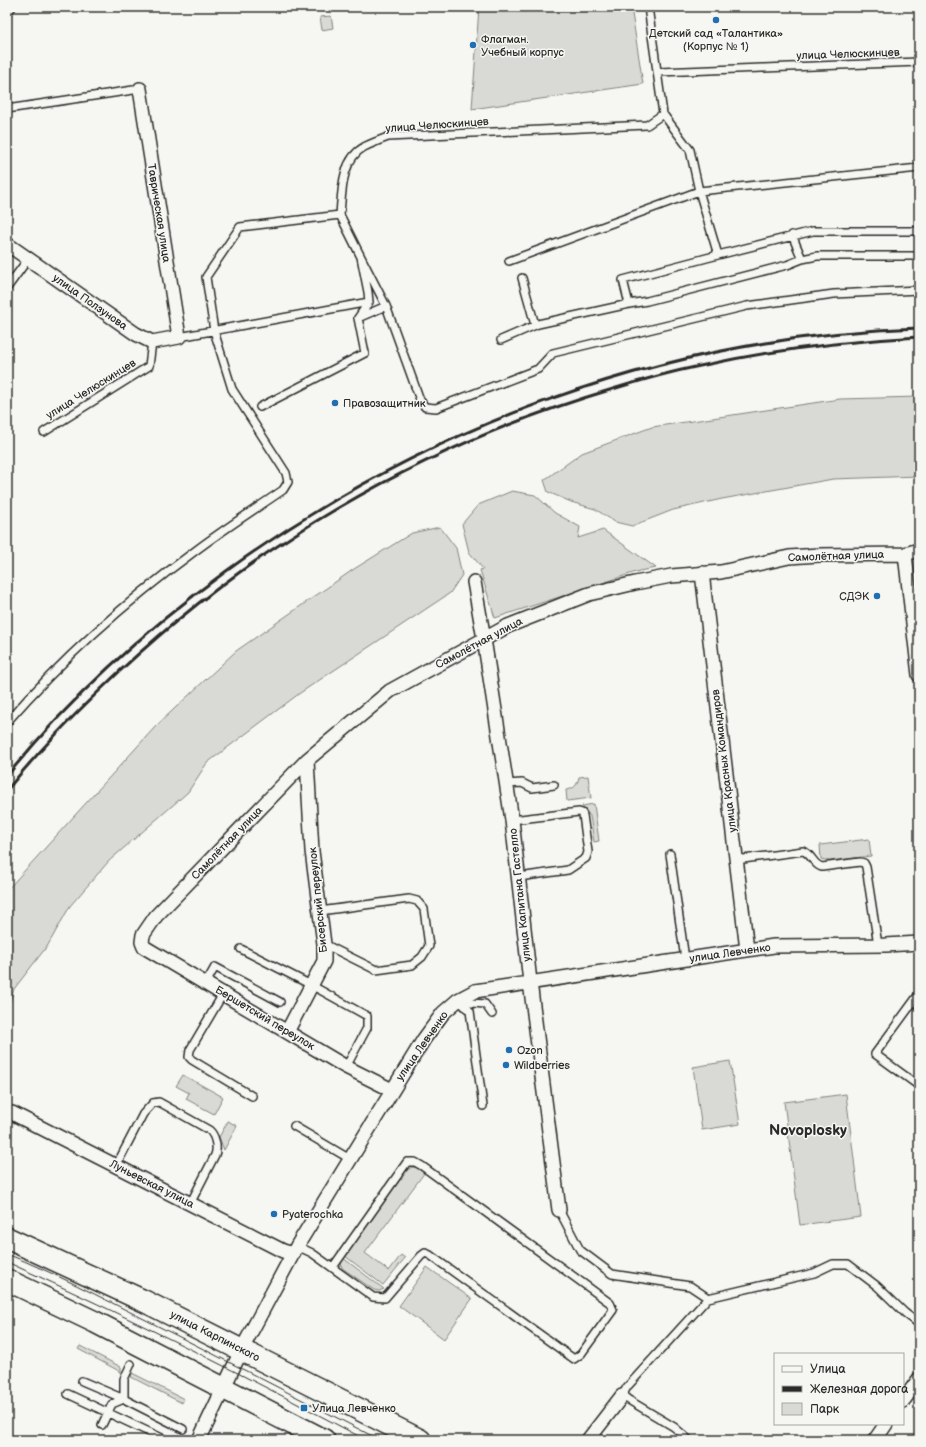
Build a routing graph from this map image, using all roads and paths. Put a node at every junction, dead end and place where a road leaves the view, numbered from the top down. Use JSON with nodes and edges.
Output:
{"nodes":[{"id":1,"x":12,"y":7,"type":"edge"},
{"id":2,"x":648,"y":7,"type":"edge"},
{"id":3,"x":7,"y":13,"type":"edge"},
{"id":4,"x":919,"y":62,"type":"edge"},
{"id":5,"x":658,"y":72,"type":"junction"},
{"id":6,"x":140,"y":89,"type":"joint"},
{"id":7,"x":7,"y":109,"type":"edge"},
{"id":8,"x":663,"y":114,"type":"junction"},
{"id":9,"x":919,"y":168,"type":"edge"},
{"id":10,"x":699,"y":191,"type":"junction"},
{"id":11,"x":340,"y":216,"type":"junction"},
{"id":12,"x":919,"y":231,"type":"edge"},
{"id":13,"x":792,"y":235,"type":"junction"},
{"id":14,"x":7,"y":244,"type":"edge"},
{"id":15,"x":718,"y":255,"type":"junction"},
{"id":16,"x":919,"y":256,"type":"edge"},
{"id":17,"x":361,"y":257,"type":"junction"},
{"id":18,"x":28,"y":259,"type":"junction"},
{"id":19,"x":802,"y":259,"type":"junction"},
{"id":20,"x":509,"y":261,"type":"dead end"},
{"id":21,"x":522,"y":278,"type":"dead end"},
{"id":22,"x":7,"y":288,"type":"edge"},
{"id":23,"x":919,"y":290,"type":"edge"},
{"id":24,"x":369,"y":302,"type":"junction"},
{"id":25,"x":629,"y":304,"type":"junction"},
{"id":26,"x":386,"y":306,"type":"junction"},
{"id":27,"x":358,"y":318,"type":"junction"},
{"id":28,"x":535,"y":325,"type":"junction"},
{"id":29,"x":214,"y":331,"type":"junction"},
{"id":30,"x":179,"y":337,"type":"junction"},
{"id":31,"x":501,"y":340,"type":"dead end"},
{"id":32,"x":152,"y":342,"type":"junction"},
{"id":33,"x":260,"y":407,"type":"dead end"},
{"id":34,"x":44,"y":432,"type":"dead end"},
{"id":35,"x":919,"y":550,"type":"edge"},
{"id":36,"x":905,"y":554,"type":"junction"},
{"id":37,"x":702,"y":573,"type":"junction"},
{"id":38,"x":474,"y":582,"type":"dead end"},
{"id":39,"x":915,"y":614,"type":"edge"},
{"id":40,"x":484,"y":639,"type":"junction"},
{"id":41,"x":917,"y":646,"type":"edge"},
{"id":42,"x":919,"y":675,"type":"edge"},
{"id":43,"x":7,"y":722,"type":"edge"},
{"id":44,"x":307,"y":760,"type":"junction"},
{"id":45,"x":506,"y":784,"type":"junction"},
{"id":46,"x":554,"y":785,"type":"dead end"},
{"id":47,"x":512,"y":820,"type":"junction"},
{"id":48,"x":670,"y":854,"type":"dead end"},
{"id":49,"x":736,"y":860,"type":"junction"},
{"id":50,"x":519,"y":877,"type":"junction"},
{"id":51,"x":320,"y":911,"type":"junction"},
{"id":52,"x":142,"y":942,"type":"joint"},
{"id":53,"x":919,"y":943,"type":"edge"},
{"id":54,"x":324,"y":944,"type":"junction"},
{"id":55,"x":878,"y":945,"type":"junction"},
{"id":56,"x":241,"y":949,"type":"dead end"},
{"id":57,"x":747,"y":950,"type":"junction"},
{"id":58,"x":685,"y":959,"type":"junction"},
{"id":59,"x":530,"y":982,"type":"junction"},
{"id":60,"x":206,"y":983,"type":"junction"},
{"id":61,"x":312,"y":985,"type":"junction"},
{"id":62,"x":223,"y":994,"type":"junction"},
{"id":63,"x":919,"y":994,"type":"edge"},
{"id":64,"x":458,"y":1000,"type":"junction"},
{"id":65,"x":280,"y":1002,"type":"dead end"},
{"id":66,"x":492,"y":1014,"type":"dead end"},
{"id":67,"x":287,"y":1032,"type":"junction"},
{"id":68,"x":346,"y":1067,"type":"junction"},
{"id":69,"x":919,"y":1086,"type":"edge"},
{"id":70,"x":392,"y":1090,"type":"junction"},
{"id":71,"x":252,"y":1096,"type":"dead end"},
{"id":72,"x":483,"y":1106,"type":"dead end"},
{"id":73,"x":12,"y":1113,"type":"dead end"},
{"id":74,"x":294,"y":1126,"type":"dead end"},
{"id":75,"x":350,"y":1159,"type":"junction"},
{"id":76,"x":116,"y":1166,"type":"junction"},
{"id":77,"x":190,"y":1204,"type":"junction"},
{"id":78,"x":559,"y":1210,"type":"joint"},
{"id":79,"x":7,"y":1238,"type":"edge"},
{"id":80,"x":295,"y":1250,"type":"junction"},
{"id":81,"x":333,"y":1267,"type":"junction"},
{"id":82,"x":7,"y":1280,"type":"edge"},
{"id":83,"x":708,"y":1298,"type":"junction"},
{"id":84,"x":919,"y":1324,"type":"edge"},
{"id":85,"x":242,"y":1349,"type":"junction"},
{"id":86,"x":131,"y":1364,"type":"dead end"},
{"id":87,"x":919,"y":1379,"type":"edge"},
{"id":88,"x":82,"y":1381,"type":"dead end"},
{"id":89,"x":223,"y":1387,"type":"junction"},
{"id":90,"x":68,"y":1394,"type":"dead end"},
{"id":91,"x":622,"y":1396,"type":"junction"},
{"id":92,"x":124,"y":1399,"type":"junction"},
{"id":93,"x":904,"y":1400,"type":"edge"},
{"id":94,"x":108,"y":1412,"type":"junction"},
{"id":95,"x":102,"y":1425,"type":"dead end"},
{"id":96,"x":885,"y":1425,"type":"edge"},
{"id":97,"x":183,"y":1429,"type":"dead end"},
{"id":98,"x":166,"y":1440,"type":"edge"},
{"id":99,"x":199,"y":1440,"type":"edge"},
{"id":100,"x":324,"y":1440,"type":"edge"},
{"id":101,"x":420,"y":1440,"type":"edge"},
{"id":102,"x":588,"y":1440,"type":"edge"},
{"id":103,"x":689,"y":1440,"type":"edge"},
{"id":104,"x":875,"y":1440,"type":"edge"}],
"edges":[{"from":1,"to":3,"type":"lane"},
{"from":2,"to":5,"type":"lane"},
{"from":4,"to":5,"type":"lane","name":"улица Челюскинцев"},
{"from":5,"to":8,"type":"lane"},
{"from":6,"to":7,"type":"lane"},
{"from":6,"to":30,"type":"street","name":"Таврическая улица"},
{"from":8,"to":10,"type":"lane"},
{"from":8,"to":11,"type":"lane","name":"улица Челюскинцев"},
{"from":9,"to":10,"type":"lane"},
{"from":10,"to":15,"type":"lane"},
{"from":10,"to":20,"type":"lane"},
{"from":11,"to":17,"type":"lane"},
{"from":11,"to":29,"type":"lane"},
{"from":12,"to":13,"type":"lane"},
{"from":13,"to":15,"type":"lane"},
{"from":13,"to":19,"type":"lane"},
{"from":14,"to":18,"type":"street","name":"улица Ползунова"},
{"from":15,"to":25,"type":"lane"},
{"from":16,"to":19,"type":"lane"},
{"from":17,"to":24,"type":"lane"},
{"from":17,"to":26,"type":"lane"},
{"from":18,"to":22,"type":"lane"},
{"from":18,"to":32,"type":"street","name":"улица Ползунова"},
{"from":19,"to":25,"type":"lane"},
{"from":21,"to":28,"type":"lane"},
{"from":23,"to":26,"type":"lane"},
{"from":24,"to":27,"type":"lane"},
{"from":24,"to":29,"type":"lane"},
{"from":25,"to":28,"type":"lane"},
{"from":26,"to":27,"type":"lane"},
{"from":27,"to":33,"type":"lane"},
{"from":28,"to":31,"type":"lane"},
{"from":29,"to":30,"type":"lane"},
{"from":29,"to":43,"type":"lane"},
{"from":30,"to":32,"type":"street"},
{"from":32,"to":34,"type":"lane","name":"улица Челюскинцев"},
{"from":35,"to":36,"type":"street","name":"Самолётная улица"},
{"from":36,"to":37,"type":"street","name":"Самолётная улица"},
{"from":36,"to":39,"type":"street"},
{"from":37,"to":40,"type":"street","name":"Самолётная улица"},
{"from":37,"to":49,"type":"street","name":"улица Красных Командиров"},
{"from":38,"to":40,"type":"street","name":"улица Капитана Гастелло"},
{"from":39,"to":41,"type":"street"},
{"from":40,"to":44,"type":"street","name":"Самолётная улица"},
{"from":40,"to":45,"type":"street","name":"улица Капитана Гастелло"},
{"from":41,"to":42,"type":"street"},
{"from":44,"to":51,"type":"street","name":"Бисерский переулок"},
{"from":44,"to":52,"type":"street","name":"Самолётная улица"},
{"from":45,"to":46,"type":"lane"},
{"from":45,"to":47,"type":"street","name":"улица Капитана Гастелло"},
{"from":47,"to":50,"type":"street","name":"улица Капитана Гастелло"},
{"from":47,"to":50,"type":"lane"},
{"from":48,"to":58,"type":"lane"},
{"from":49,"to":55,"type":"lane"},
{"from":49,"to":57,"type":"street","name":"улица Красных Командиров"},
{"from":50,"to":59,"type":"street","name":"улица Капитана Гастелло"},
{"from":51,"to":54,"type":"street","name":"Бисерский переулок"},
{"from":51,"to":54,"type":"lane"},
{"from":52,"to":60,"type":"street","name":"Бершетский переулок"},
{"from":53,"to":55,"type":"street","name":"улица Левченко"},
{"from":54,"to":61,"type":"street","name":"Бисерский переулок"},
{"from":55,"to":57,"type":"street","name":"улица Левченко"},
{"from":56,"to":61,"type":"lane"},
{"from":57,"to":58,"type":"street","name":"улица Левченко"},
{"from":58,"to":59,"type":"street","name":"улица Левченко"},
{"from":59,"to":64,"type":"street","name":"улица Левченко"},
{"from":59,"to":78,"type":"street","name":"улица Капитана Гастелло"},
{"from":60,"to":62,"type":"street","name":"Бершетский переулок"},
{"from":60,"to":65,"type":"lane"},
{"from":61,"to":67,"type":"street","name":"Бисерский переулок"},
{"from":61,"to":68,"type":"lane"},
{"from":62,"to":67,"type":"street","name":"Бершетский переулок"},
{"from":62,"to":71,"type":"lane"},
{"from":63,"to":69,"type":"lane"},
{"from":64,"to":66,"type":"lane"},
{"from":64,"to":70,"type":"street","name":"улица Левченко"},
{"from":64,"to":72,"type":"lane"},
{"from":67,"to":68,"type":"street","name":"Бершетский переулок"},
{"from":68,"to":70,"type":"street","name":"Бершетский переулок"},
{"from":70,"to":75,"type":"street","name":"улица Левченко"},
{"from":73,"to":76,"type":"street","name":"Луньевская улица"},
{"from":74,"to":75,"type":"lane"},
{"from":75,"to":80,"type":"street","name":"улица Левченко"},
{"from":76,"to":77,"type":"street","name":"Луньевская улица"},
{"from":76,"to":77,"type":"lane"},
{"from":77,"to":80,"type":"street","name":"Луньевская улица"},
{"from":78,"to":83,"type":"lane"},
{"from":79,"to":85,"type":"main road","name":"улица Карпинского"},
{"from":80,"to":81,"type":"lane"},
{"from":80,"to":85,"type":"street","name":"улица Левченко"},
{"from":81,"to":81,"type":"lane"},
{"from":82,"to":89,"type":"main road"},
{"from":83,"to":84,"type":"lane"},
{"from":83,"to":91,"type":"lane"},
{"from":85,"to":89,"type":"street","name":"улица Левченко"},
{"from":85,"to":101,"type":"main road","name":"улица Карпинского"},
{"from":86,"to":92,"type":"lane"},
{"from":87,"to":93,"type":"street"},
{"from":88,"to":92,"type":"lane"},
{"from":89,"to":99,"type":"street","name":"улица Левченко"},
{"from":89,"to":100,"type":"main road"},
{"from":90,"to":94,"type":"lane"},
{"from":91,"to":102,"type":"street"},
{"from":91,"to":103,"type":"lane"},
{"from":92,"to":94,"type":"lane"},
{"from":92,"to":97,"type":"lane"},
{"from":94,"to":95,"type":"lane"},
{"from":94,"to":98,"type":"lane"},
{"from":96,"to":104,"type":"street"}]}
